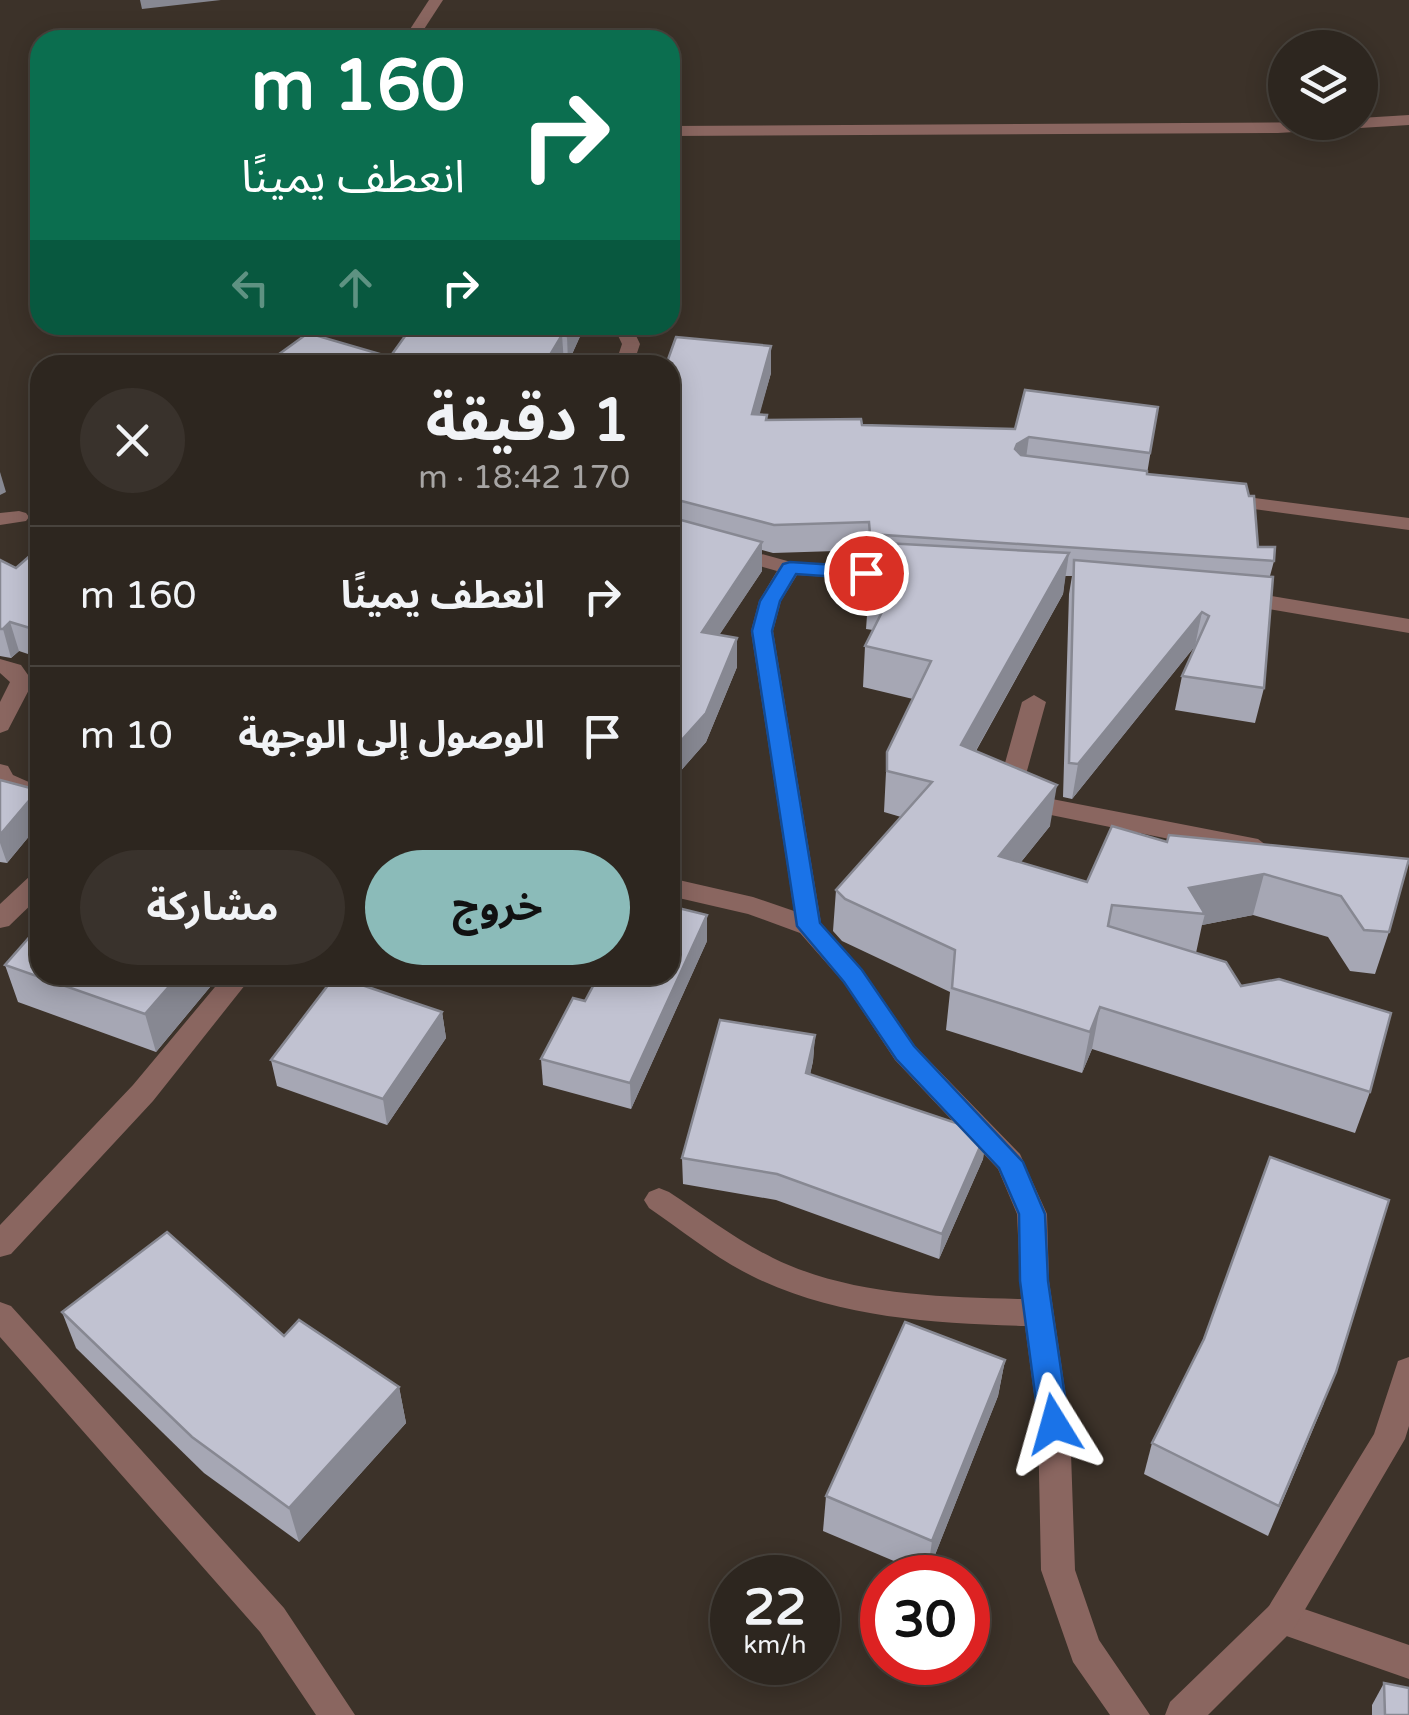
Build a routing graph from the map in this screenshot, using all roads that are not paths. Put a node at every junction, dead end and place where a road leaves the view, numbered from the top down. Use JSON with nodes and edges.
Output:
{"nodes":[{"id":1,"x":436,"y":0,"type":"edge"},
{"id":2,"x":416,"y":30,"type":"edge"},
{"id":3,"x":1409,"y":120,"type":"edge"},
{"id":4,"x":680,"y":132,"type":"edge"},
{"id":5,"x":1198,"y":497,"type":"edge"},
{"id":6,"x":1409,"y":524,"type":"edge"},
{"id":7,"x":680,"y":538,"type":"edge"},
{"id":8,"x":790,"y":568,"type":"junction"},
{"id":9,"x":922,"y":577,"type":"edge"},
{"id":10,"x":1210,"y":594,"type":"edge"},
{"id":11,"x":1409,"y":626,"type":"edge"},
{"id":12,"x":0,"y":666,"type":"edge"},
{"id":13,"x":1034,"y":702,"type":"dead end"},
{"id":14,"x":0,"y":725,"type":"edge"},
{"id":15,"x":0,"y":772,"type":"edge"},
{"id":16,"x":30,"y":793,"type":"edge"},
{"id":17,"x":1276,"y":852,"type":"edge"},
{"id":18,"x":680,"y":889,"type":"edge"},
{"id":19,"x":30,"y":890,"type":"edge"},
{"id":20,"x":0,"y":919,"type":"edge"},
{"id":21,"x":809,"y":926,"type":"junction"},
{"id":22,"x":232,"y":985,"type":"edge"},
{"id":23,"x":659,"y":1200,"type":"dead end"},
{"id":24,"x":0,"y":1244,"type":"edge"},
{"id":25,"x":1039,"y":1313,"type":"junction"},
{"id":26,"x":0,"y":1315,"type":"edge"},
{"id":27,"x":1409,"y":1372,"type":"edge"},
{"id":28,"x":1281,"y":1618,"type":"junction"},
{"id":29,"x":1409,"y":1662,"type":"edge"},
{"id":30,"x":336,"y":1715,"type":"edge"},
{"id":31,"x":1132,"y":1715,"type":"edge"},
{"id":32,"x":1183,"y":1715,"type":"edge"}],
"edges":[{"from":1,"to":2,"type":"street"},
{"from":3,"to":4,"type":"street"},
{"from":5,"to":6,"type":"street"},
{"from":7,"to":8,"type":"street"},
{"from":8,"to":9,"type":"street"},
{"from":8,"to":21,"type":"street"},
{"from":10,"to":11,"type":"street"},
{"from":12,"to":14,"type":"street"},
{"from":13,"to":17,"type":"street"},
{"from":15,"to":16,"type":"street"},
{"from":18,"to":21,"type":"street"},
{"from":19,"to":20,"type":"street"},
{"from":21,"to":25,"type":"street"},
{"from":22,"to":24,"type":"street"},
{"from":23,"to":25,"type":"street"},
{"from":25,"to":31,"type":"street"},
{"from":26,"to":30,"type":"street"},
{"from":27,"to":28,"type":"street"},
{"from":28,"to":29,"type":"street"},
{"from":28,"to":32,"type":"street"}]}
